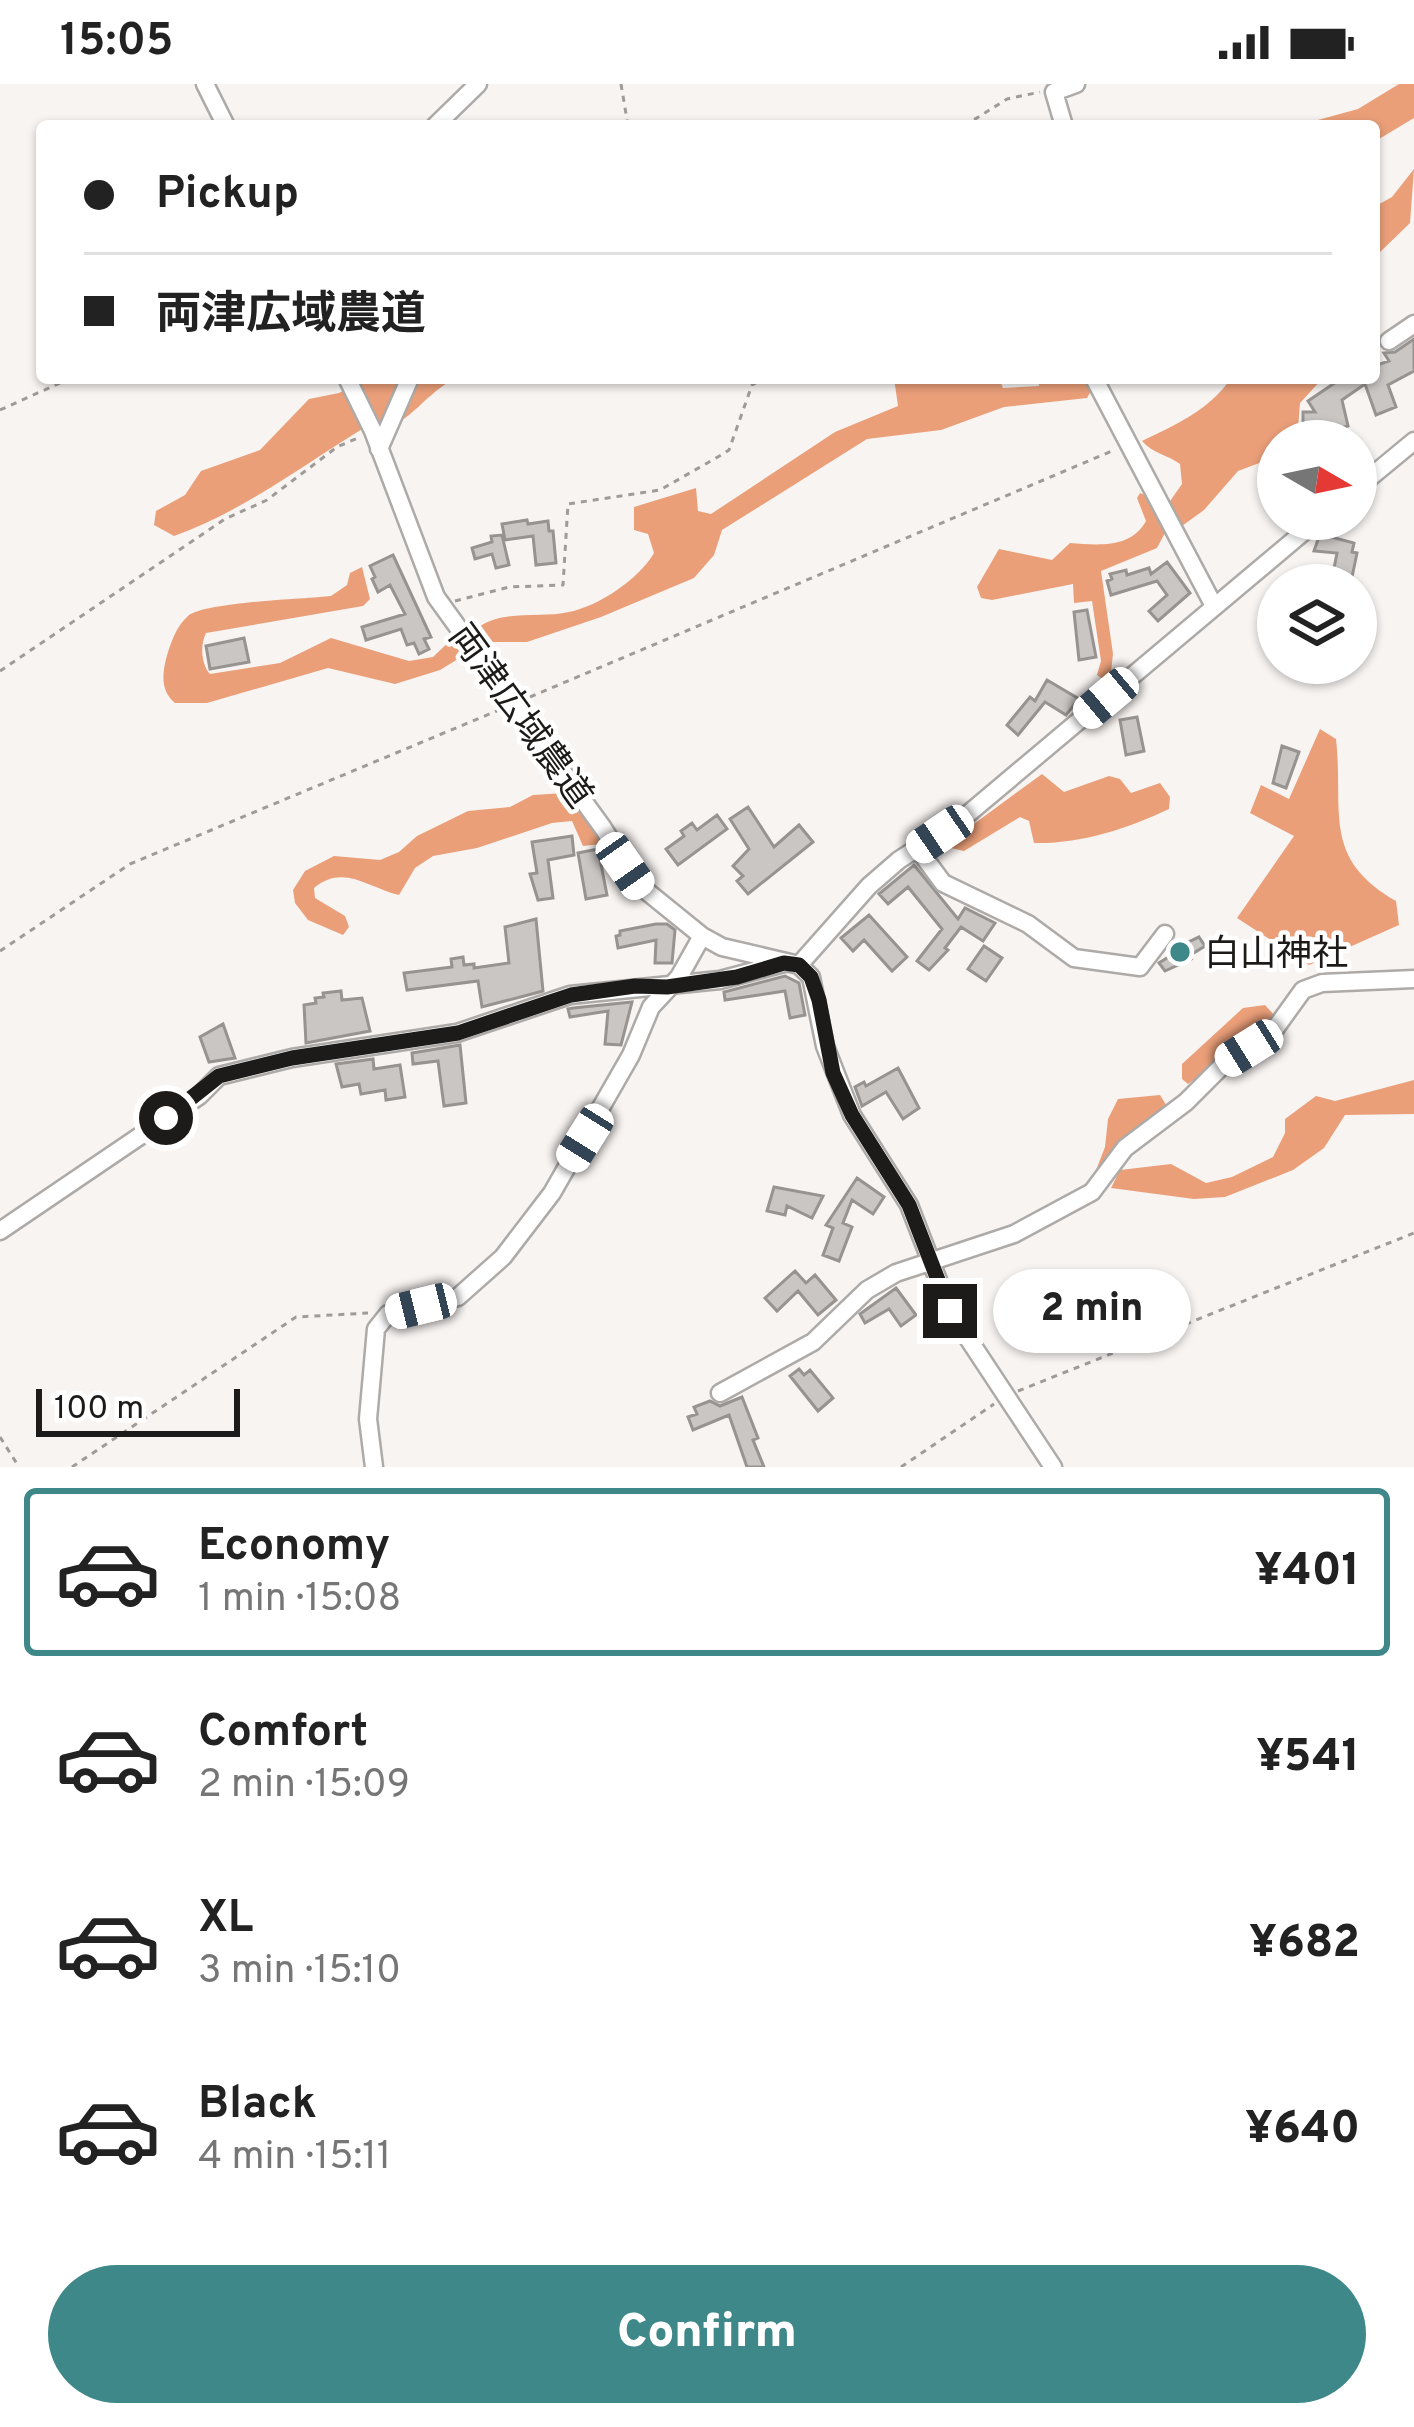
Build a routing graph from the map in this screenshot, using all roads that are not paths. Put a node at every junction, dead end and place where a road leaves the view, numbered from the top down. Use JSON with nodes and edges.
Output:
{"nodes":[{"id":1,"x":205,"y":84,"type":"edge"},
{"id":2,"x":478,"y":84,"type":"edge"},
{"id":3,"x":1076,"y":84,"type":"edge"},
{"id":4,"x":223,"y":120,"type":"edge"},
{"id":5,"x":441,"y":120,"type":"edge"},
{"id":6,"x":1062,"y":120,"type":"edge"},
{"id":7,"x":1414,"y":323,"type":"edge"},
{"id":8,"x":1389,"y":340,"type":"dead end"},
{"id":9,"x":350,"y":384,"type":"edge"},
{"id":10,"x":407,"y":384,"type":"edge"},
{"id":11,"x":1097,"y":384,"type":"edge"},
{"id":12,"x":376,"y":440,"type":"junction"},
{"id":13,"x":1414,"y":441,"type":"edge"},
{"id":14,"x":1377,"y":472,"type":"edge"},
{"id":15,"x":1294,"y":540,"type":"edge"},
{"id":16,"x":1214,"y":606,"type":"junction"},
{"id":17,"x":918,"y":849,"type":"junction"},
{"id":18,"x":1165,"y":934,"type":"dead end"},
{"id":19,"x":702,"y":936,"type":"junction"},
{"id":20,"x":792,"y":964,"type":"junction"},
{"id":21,"x":1414,"y":979,"type":"edge"},
{"id":22,"x":667,"y":987,"type":"junction"},
{"id":23,"x":0,"y":1231,"type":"edge"},
{"id":24,"x":932,"y":1258,"type":"junction"},
{"id":25,"x":720,"y":1393,"type":"dead end"},
{"id":26,"x":374,"y":1467,"type":"edge"},
{"id":27,"x":1053,"y":1467,"type":"edge"}],
"edges":[{"from":1,"to":4,"type":"street"},
{"from":2,"to":5,"type":"street"},
{"from":3,"to":6,"type":"street"},
{"from":7,"to":8,"type":"street"},
{"from":9,"to":12,"type":"street","name":"両津広域農道"},
{"from":10,"to":12,"type":"street"},
{"from":11,"to":16,"type":"street"},
{"from":12,"to":19,"type":"street","name":"両津広域農道"},
{"from":13,"to":14,"type":"street"},
{"from":15,"to":16,"type":"street"},
{"from":16,"to":17,"type":"street"},
{"from":17,"to":18,"type":"street"},
{"from":17,"to":20,"type":"street"},
{"from":19,"to":20,"type":"street","name":"両津広域農道"},
{"from":19,"to":22,"type":"street"},
{"from":20,"to":22,"type":"street"},
{"from":20,"to":24,"type":"street"},
{"from":21,"to":24,"type":"street"},
{"from":22,"to":23,"type":"street"},
{"from":22,"to":26,"type":"street"},
{"from":24,"to":25,"type":"street"},
{"from":24,"to":27,"type":"street"}]}
